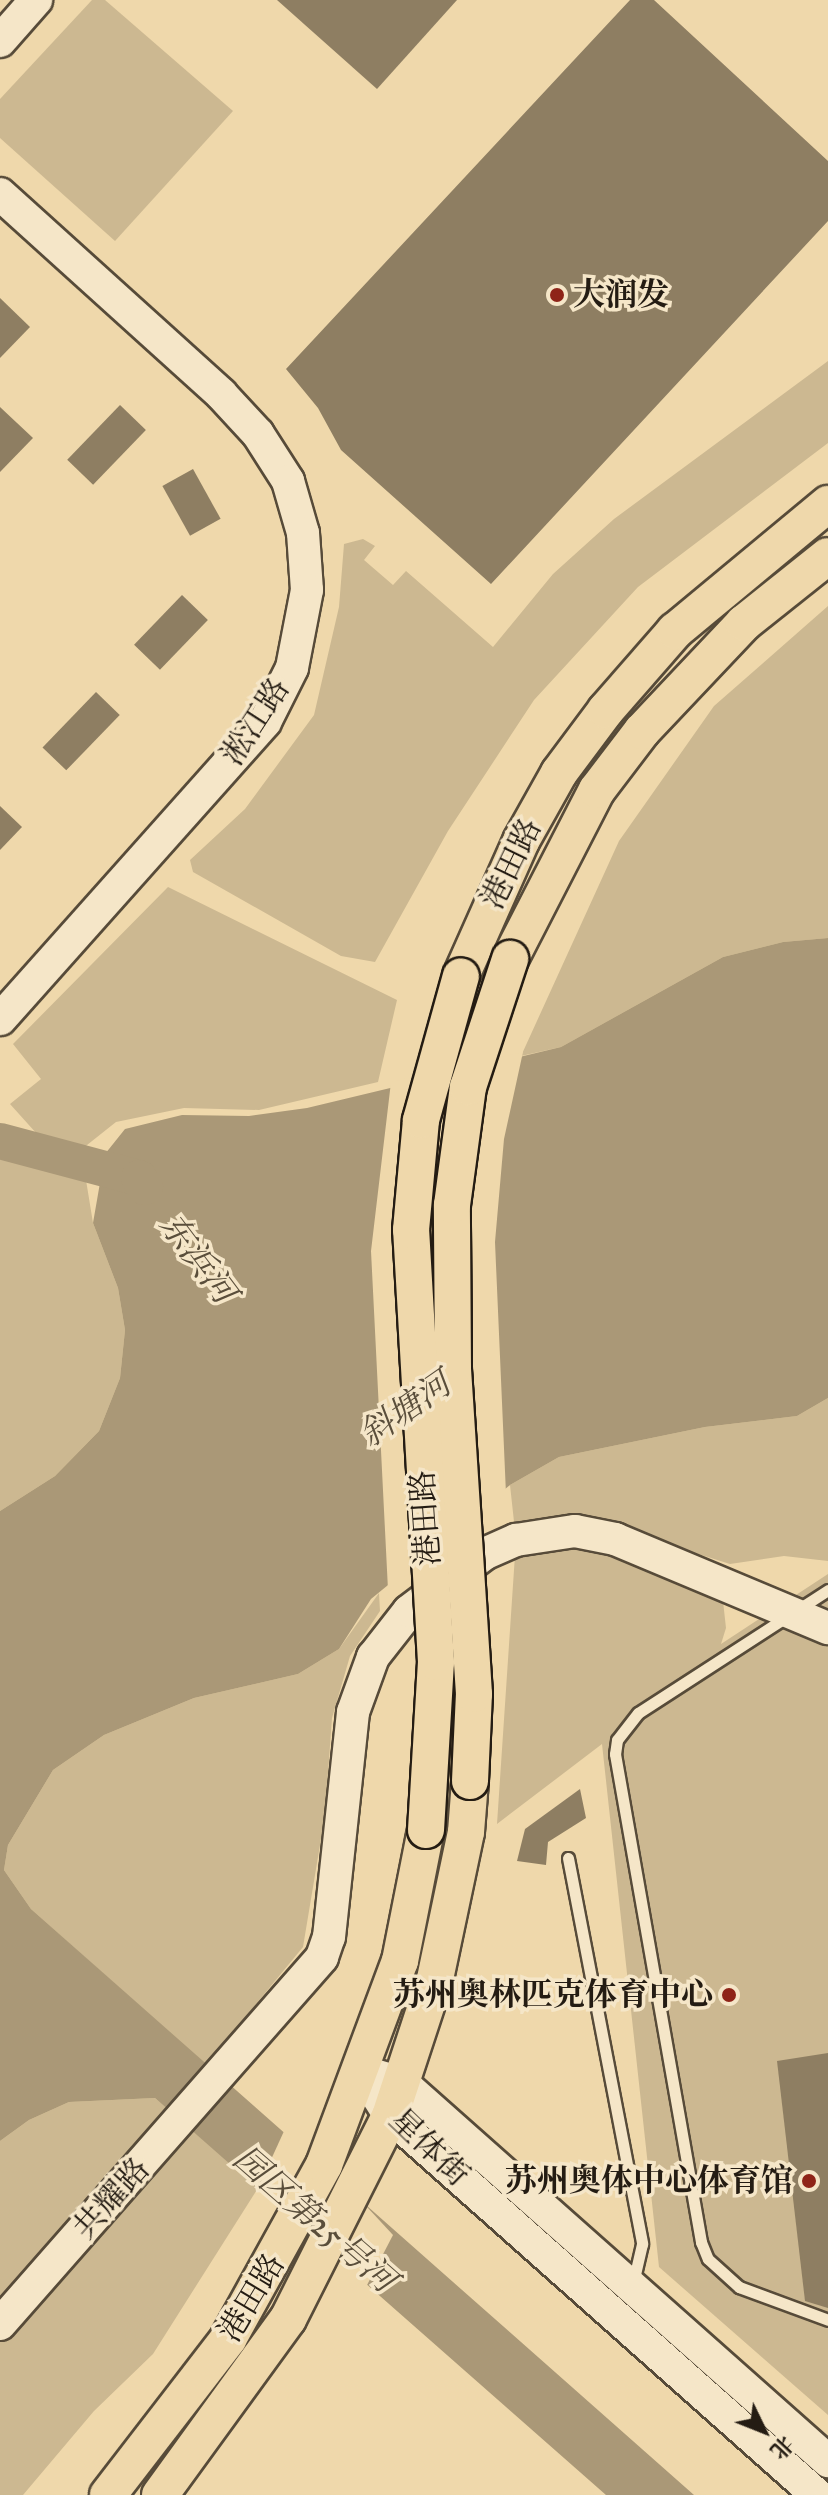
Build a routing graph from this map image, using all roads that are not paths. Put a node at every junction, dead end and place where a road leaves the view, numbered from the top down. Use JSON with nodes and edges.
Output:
{"nodes":[{"id":1,"x":36,"y":0,"type":"edge"},
{"id":2,"x":0,"y":41,"type":"edge"},
{"id":3,"x":0,"y":194,"type":"edge"},
{"id":4,"x":828,"y":504,"type":"edge"},
{"id":5,"x":828,"y":556,"type":"edge"},
{"id":6,"x":3,"y":1010,"type":"edge"},
{"id":7,"x":828,"y":1590,"type":"edge"},
{"id":8,"x":789,"y":1615,"type":"junction"},
{"id":9,"x":828,"y":1628,"type":"edge"},
{"id":10,"x":568,"y":1858,"type":"dead end"},
{"id":11,"x":362,"y":2072,"type":"junction"},
{"id":12,"x":396,"y":2099,"type":"junction"},
{"id":13,"x":632,"y":2287,"type":"junction"},
{"id":14,"x":828,"y":2320,"type":"edge"},
{"id":15,"x":0,"y":2324,"type":"edge"},
{"id":16,"x":828,"y":2461,"type":"edge"},
{"id":17,"x":108,"y":2495,"type":"edge"},
{"id":18,"x":160,"y":2495,"type":"edge"},
{"id":19,"x":817,"y":2495,"type":"edge"}],
"edges":[{"from":1,"to":2,"type":"street"},
{"from":3,"to":6,"type":"street","name":"淞江路"},
{"from":4,"to":11,"type":"main road","name":"港田路","bridge":true},
{"from":5,"to":12,"type":"main road","name":"港田路","bridge":true},
{"from":7,"to":8,"type":"lane"},
{"from":8,"to":9,"type":"street","name":"共耀路"},
{"from":8,"to":14,"type":"lane"},
{"from":8,"to":15,"type":"street","name":"共耀路"},
{"from":10,"to":13,"type":"lane"},
{"from":11,"to":12,"type":"street","name":"星体街"},
{"from":11,"to":17,"type":"main road","name":"港田路"},
{"from":12,"to":13,"type":"street","name":"星体街"},
{"from":12,"to":18,"type":"main road","name":"港田路"},
{"from":12,"to":19,"type":"street","name":"星体街"},
{"from":13,"to":16,"type":"street","name":"星体街"}]}
